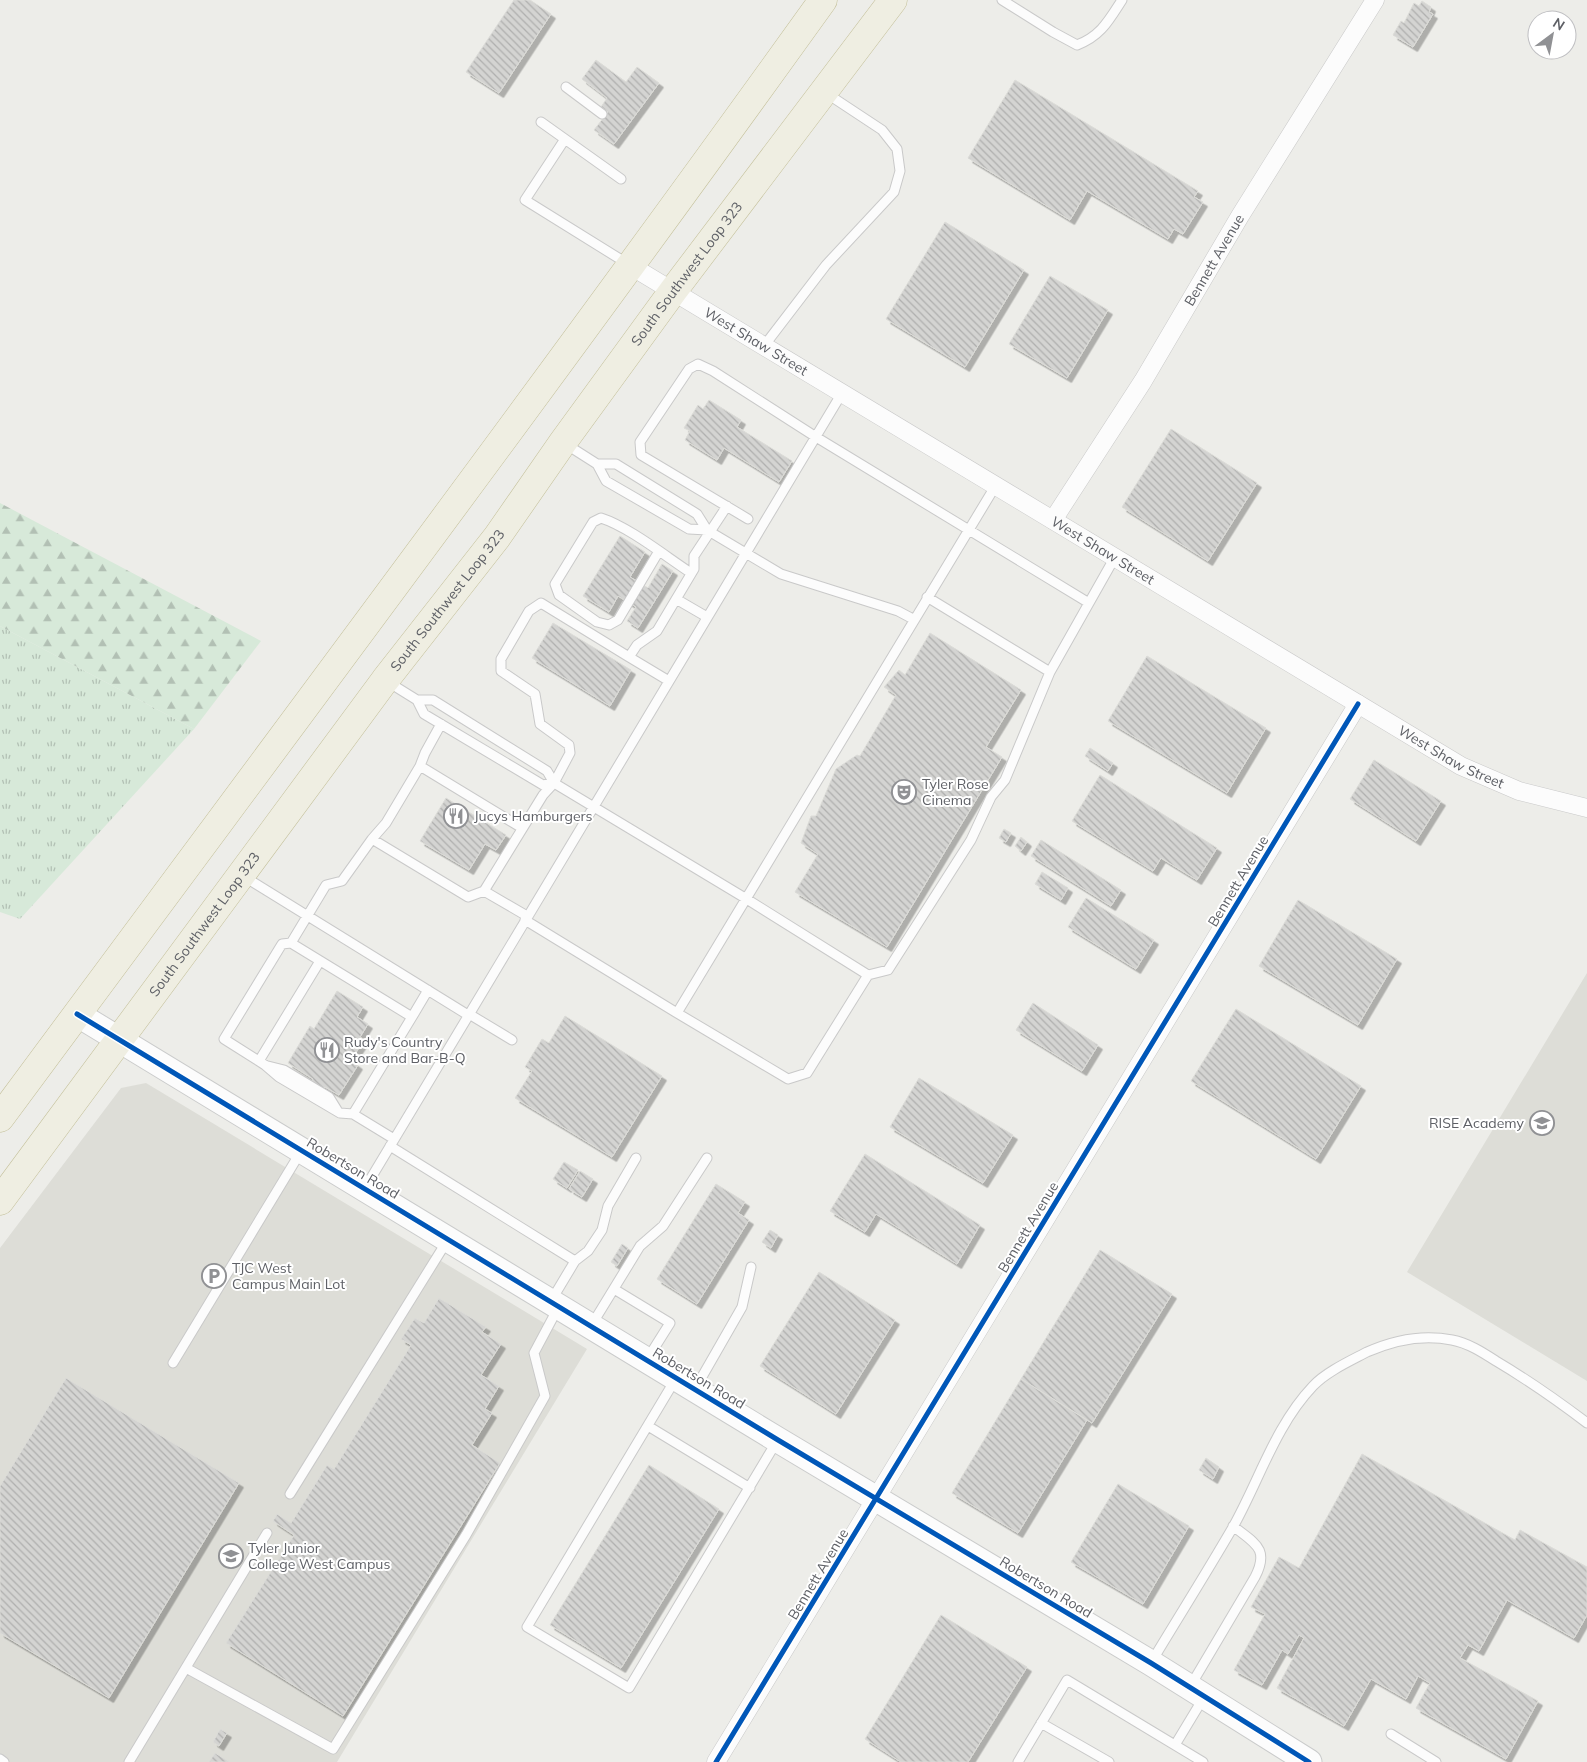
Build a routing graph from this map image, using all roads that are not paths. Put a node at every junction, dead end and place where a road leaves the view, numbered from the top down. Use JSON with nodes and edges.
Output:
{"nodes":[{"id":1,"x":823,"y":0,"type":"edge"},
{"id":2,"x":893,"y":0,"type":"edge"},
{"id":3,"x":1002,"y":0,"type":"edge"},
{"id":4,"x":1122,"y":0,"type":"edge"},
{"id":5,"x":1375,"y":0,"type":"edge"},
{"id":6,"x":566,"y":87,"type":"dead end"},
{"id":7,"x":824,"y":92,"type":"junction"},
{"id":8,"x":602,"y":114,"type":"dead end"},
{"id":9,"x":541,"y":122,"type":"dead end"},
{"id":10,"x":565,"y":139,"type":"junction"},
{"id":11,"x":621,"y":179,"type":"dead end"},
{"id":12,"x":631,"y":266,"type":"junction"},
{"id":13,"x":673,"y":291,"type":"junction"},
{"id":14,"x":764,"y":346,"type":"junction"},
{"id":15,"x":842,"y":393,"type":"junction"},
{"id":16,"x":816,"y":437,"type":"junction"},
{"id":17,"x":562,"y":442,"type":"junction"},
{"id":18,"x":597,"y":464,"type":"junction"},
{"id":19,"x":996,"y":485,"type":"junction"},
{"id":20,"x":727,"y":506,"type":"junction"},
{"id":21,"x":748,"y":518,"type":"dead end"},
{"id":22,"x":1053,"y":520,"type":"junction"},
{"id":23,"x":969,"y":529,"type":"junction"},
{"id":24,"x":709,"y":531,"type":"junction"},
{"id":25,"x":659,"y":551,"type":"junction"},
{"id":26,"x":746,"y":553,"type":"junction"},
{"id":27,"x":1115,"y":558,"type":"junction"},
{"id":28,"x":691,"y":573,"type":"junction"},
{"id":29,"x":927,"y":597,"type":"junction"},
{"id":30,"x":676,"y":598,"type":"junction"},
{"id":31,"x":1089,"y":602,"type":"junction"},
{"id":32,"x":707,"y":617,"type":"junction"},
{"id":33,"x":913,"y":619,"type":"junction"},
{"id":34,"x":629,"y":657,"type":"junction"},
{"id":35,"x":1050,"y":672,"type":"junction"},
{"id":36,"x":385,"y":680,"type":"junction"},
{"id":37,"x":669,"y":681,"type":"junction"},
{"id":38,"x":417,"y":700,"type":"junction"},
{"id":39,"x":1358,"y":704,"type":"junction"},
{"id":40,"x":441,"y":724,"type":"junction"},
{"id":41,"x":420,"y":766,"type":"junction"},
{"id":42,"x":554,"y":783,"type":"junction"},
{"id":43,"x":593,"y":806,"type":"junction"},
{"id":44,"x":1587,"y":808,"type":"edge"},
{"id":45,"x":522,"y":828,"type":"junction"},
{"id":46,"x":372,"y":839,"type":"junction"},
{"id":47,"x":241,"y":875,"type":"junction"},
{"id":48,"x":484,"y":891,"type":"junction"},
{"id":49,"x":745,"y":898,"type":"junction"},
{"id":50,"x":308,"y":916,"type":"junction"},
{"id":51,"x":526,"y":918,"type":"junction"},
{"id":52,"x":291,"y":943,"type":"junction"},
{"id":53,"x":320,"y":961,"type":"junction"},
{"id":54,"x":868,"y":975,"type":"junction"},
{"id":55,"x":428,"y":990,"type":"junction"},
{"id":56,"x":677,"y":1013,"type":"junction"},
{"id":57,"x":77,"y":1014,"type":"junction"},
{"id":58,"x":468,"y":1014,"type":"junction"},
{"id":59,"x":412,"y":1017,"type":"junction"},
{"id":60,"x":119,"y":1040,"type":"junction"},
{"id":61,"x":512,"y":1040,"type":"dead end"},
{"id":62,"x":262,"y":1063,"type":"junction"},
{"id":63,"x":353,"y":1114,"type":"junction"},
{"id":64,"x":0,"y":1118,"type":"edge"},
{"id":65,"x":392,"y":1143,"type":"junction"},
{"id":66,"x":302,"y":1150,"type":"junction"},
{"id":67,"x":636,"y":1158,"type":"dead end"},
{"id":68,"x":707,"y":1158,"type":"dead end"},
{"id":69,"x":365,"y":1188,"type":"junction"},
{"id":70,"x":0,"y":1201,"type":"edge"},
{"id":71,"x":448,"y":1239,"type":"junction"},
{"id":72,"x":575,"y":1261,"type":"junction"},
{"id":73,"x":751,"y":1267,"type":"dead end"},
{"id":74,"x":614,"y":1289,"type":"junction"},
{"id":75,"x":555,"y":1304,"type":"junction"},
{"id":76,"x":591,"y":1326,"type":"junction"},
{"id":77,"x":648,"y":1360,"type":"junction"},
{"id":78,"x":173,"y":1363,"type":"dead end"},
{"id":79,"x":686,"y":1383,"type":"junction"},
{"id":80,"x":1587,"y":1423,"type":"edge"},
{"id":81,"x":648,"y":1426,"type":"junction"},
{"id":82,"x":778,"y":1440,"type":"junction"},
{"id":83,"x":750,"y":1488,"type":"junction"},
{"id":84,"x":290,"y":1494,"type":"dead end"},
{"id":85,"x":876,"y":1499,"type":"junction"},
{"id":86,"x":1233,"y":1526,"type":"junction"},
{"id":87,"x":267,"y":1533,"type":"dead end"},
{"id":88,"x":1151,"y":1663,"type":"junction"},
{"id":89,"x":186,"y":1668,"type":"junction"},
{"id":90,"x":1197,"y":1692,"type":"junction"},
{"id":91,"x":1041,"y":1723,"type":"junction"},
{"id":92,"x":1390,"y":1734,"type":"dead end"},
{"id":93,"x":1175,"y":1744,"type":"junction"},
{"id":94,"x":0,"y":1759,"type":"edge"},
{"id":95,"x":4,"y":1762,"type":"edge"},
{"id":96,"x":129,"y":1762,"type":"edge"},
{"id":97,"x":716,"y":1762,"type":"edge"},
{"id":98,"x":1018,"y":1762,"type":"edge"},
{"id":99,"x":1109,"y":1762,"type":"edge"},
{"id":100,"x":1202,"y":1762,"type":"edge"},
{"id":101,"x":1309,"y":1762,"type":"edge"},
{"id":102,"x":1436,"y":1762,"type":"edge"}],
"edges":[{"from":1,"to":12,"type":"highway"},
{"from":2,"to":7,"type":"highway","name":"South Southwest Loop 323"},
{"from":3,"to":4,"type":"lane"},
{"from":5,"to":22,"type":"street","name":"Bennett Avenue"},
{"from":6,"to":8,"type":"lane"},
{"from":7,"to":13,"type":"highway","name":"South Southwest Loop 323"},
{"from":7,"to":14,"type":"lane"},
{"from":9,"to":10,"type":"lane"},
{"from":10,"to":11,"type":"lane"},
{"from":10,"to":12,"type":"lane"},
{"from":12,"to":13,"type":"street","name":"West Shaw Street"},
{"from":12,"to":57,"type":"highway"},
{"from":13,"to":14,"type":"street","name":"West Shaw Street"},
{"from":13,"to":17,"type":"highway","name":"South Southwest Loop 323"},
{"from":14,"to":15,"type":"street","name":"West Shaw Street"},
{"from":15,"to":16,"type":"lane"},
{"from":15,"to":19,"type":"street","name":"West Shaw Street"},
{"from":16,"to":20,"type":"lane"},
{"from":16,"to":23,"type":"lane"},
{"from":16,"to":26,"type":"lane"},
{"from":17,"to":18,"type":"lane"},
{"from":17,"to":36,"type":"highway","name":"South Southwest Loop 323"},
{"from":18,"to":24,"type":"lane"},
{"from":18,"to":24,"type":"lane"},
{"from":19,"to":22,"type":"street","name":"West Shaw Street"},
{"from":19,"to":23,"type":"lane"},
{"from":20,"to":21,"type":"lane"},
{"from":20,"to":24,"type":"lane"},
{"from":22,"to":27,"type":"street","name":"West Shaw Street"},
{"from":23,"to":29,"type":"lane"},
{"from":23,"to":31,"type":"lane"},
{"from":24,"to":26,"type":"lane"},
{"from":24,"to":28,"type":"lane"},
{"from":25,"to":25,"type":"lane"},
{"from":25,"to":28,"type":"lane"},
{"from":26,"to":32,"type":"lane"},
{"from":26,"to":33,"type":"lane"},
{"from":27,"to":31,"type":"lane"},
{"from":27,"to":39,"type":"street","name":"West Shaw Street"},
{"from":28,"to":30,"type":"lane"},
{"from":29,"to":33,"type":"lane"},
{"from":29,"to":35,"type":"lane"},
{"from":30,"to":32,"type":"lane"},
{"from":30,"to":34,"type":"lane"},
{"from":31,"to":35,"type":"lane"},
{"from":32,"to":37,"type":"lane"},
{"from":33,"to":49,"type":"lane"},
{"from":34,"to":37,"type":"lane"},
{"from":34,"to":42,"type":"lane"},
{"from":35,"to":54,"type":"lane"},
{"from":36,"to":38,"type":"lane"},
{"from":36,"to":47,"type":"highway","name":"South Southwest Loop 323"},
{"from":37,"to":43,"type":"lane"},
{"from":38,"to":40,"type":"lane"},
{"from":38,"to":42,"type":"lane"},
{"from":39,"to":44,"type":"street","name":"West Shaw Street"},
{"from":39,"to":85,"type":"street","name":"Bennett Avenue"},
{"from":40,"to":41,"type":"lane"},
{"from":40,"to":42,"type":"lane"},
{"from":41,"to":45,"type":"lane"},
{"from":41,"to":46,"type":"lane"},
{"from":42,"to":43,"type":"lane"},
{"from":42,"to":45,"type":"lane"},
{"from":43,"to":49,"type":"lane"},
{"from":43,"to":51,"type":"lane"},
{"from":45,"to":48,"type":"lane"},
{"from":46,"to":48,"type":"lane"},
{"from":46,"to":50,"type":"lane"},
{"from":47,"to":50,"type":"lane"},
{"from":47,"to":60,"type":"highway","name":"South Southwest Loop 323"},
{"from":48,"to":51,"type":"lane"},
{"from":49,"to":54,"type":"lane"},
{"from":49,"to":56,"type":"lane"},
{"from":50,"to":52,"type":"lane"},
{"from":50,"to":55,"type":"lane"},
{"from":51,"to":56,"type":"lane"},
{"from":51,"to":58,"type":"lane"},
{"from":52,"to":53,"type":"lane"},
{"from":52,"to":62,"type":"lane"},
{"from":53,"to":59,"type":"lane"},
{"from":53,"to":62,"type":"lane"},
{"from":54,"to":56,"type":"lane"},
{"from":55,"to":58,"type":"lane"},
{"from":55,"to":59,"type":"lane"},
{"from":57,"to":60,"type":"street","name":"Robertson Road"},
{"from":57,"to":64,"type":"highway"},
{"from":58,"to":61,"type":"lane"},
{"from":58,"to":65,"type":"lane"},
{"from":59,"to":63,"type":"lane"},
{"from":60,"to":66,"type":"street","name":"Robertson Road"},
{"from":60,"to":70,"type":"highway","name":"South Southwest Loop 323"},
{"from":62,"to":63,"type":"lane"},
{"from":63,"to":65,"type":"lane"},
{"from":65,"to":69,"type":"lane"},
{"from":65,"to":72,"type":"lane"},
{"from":66,"to":69,"type":"street","name":"Robertson Road"},
{"from":66,"to":78,"type":"lane"},
{"from":67,"to":72,"type":"lane"},
{"from":68,"to":74,"type":"lane"},
{"from":69,"to":71,"type":"street","name":"Robertson Road"},
{"from":71,"to":75,"type":"street","name":"Robertson Road"},
{"from":71,"to":84,"type":"lane"},
{"from":72,"to":75,"type":"lane"},
{"from":73,"to":79,"type":"lane"},
{"from":74,"to":76,"type":"lane"},
{"from":74,"to":77,"type":"lane"},
{"from":75,"to":76,"type":"street","name":"Robertson Road"},
{"from":75,"to":89,"type":"lane"},
{"from":76,"to":77,"type":"street","name":"Robertson Road"},
{"from":77,"to":79,"type":"street","name":"Robertson Road"},
{"from":79,"to":81,"type":"lane"},
{"from":79,"to":82,"type":"street","name":"Robertson Road"},
{"from":80,"to":86,"type":"lane"},
{"from":81,"to":83,"type":"lane"},
{"from":81,"to":83,"type":"lane"},
{"from":82,"to":83,"type":"lane"},
{"from":82,"to":85,"type":"street","name":"Robertson Road"},
{"from":85,"to":88,"type":"street","name":"Robertson Road"},
{"from":85,"to":97,"type":"street","name":"Bennett Avenue"},
{"from":86,"to":88,"type":"lane"},
{"from":86,"to":90,"type":"lane"},
{"from":87,"to":89,"type":"lane"},
{"from":88,"to":90,"type":"street","name":"Robertson Road"},
{"from":89,"to":96,"type":"lane"},
{"from":90,"to":93,"type":"lane"},
{"from":90,"to":101,"type":"street","name":"Robertson Road"},
{"from":91,"to":93,"type":"lane"},
{"from":91,"to":98,"type":"lane"},
{"from":91,"to":99,"type":"lane"},
{"from":92,"to":102,"type":"lane"},
{"from":93,"to":100,"type":"lane"},
{"from":94,"to":95,"type":"lane"}]}
